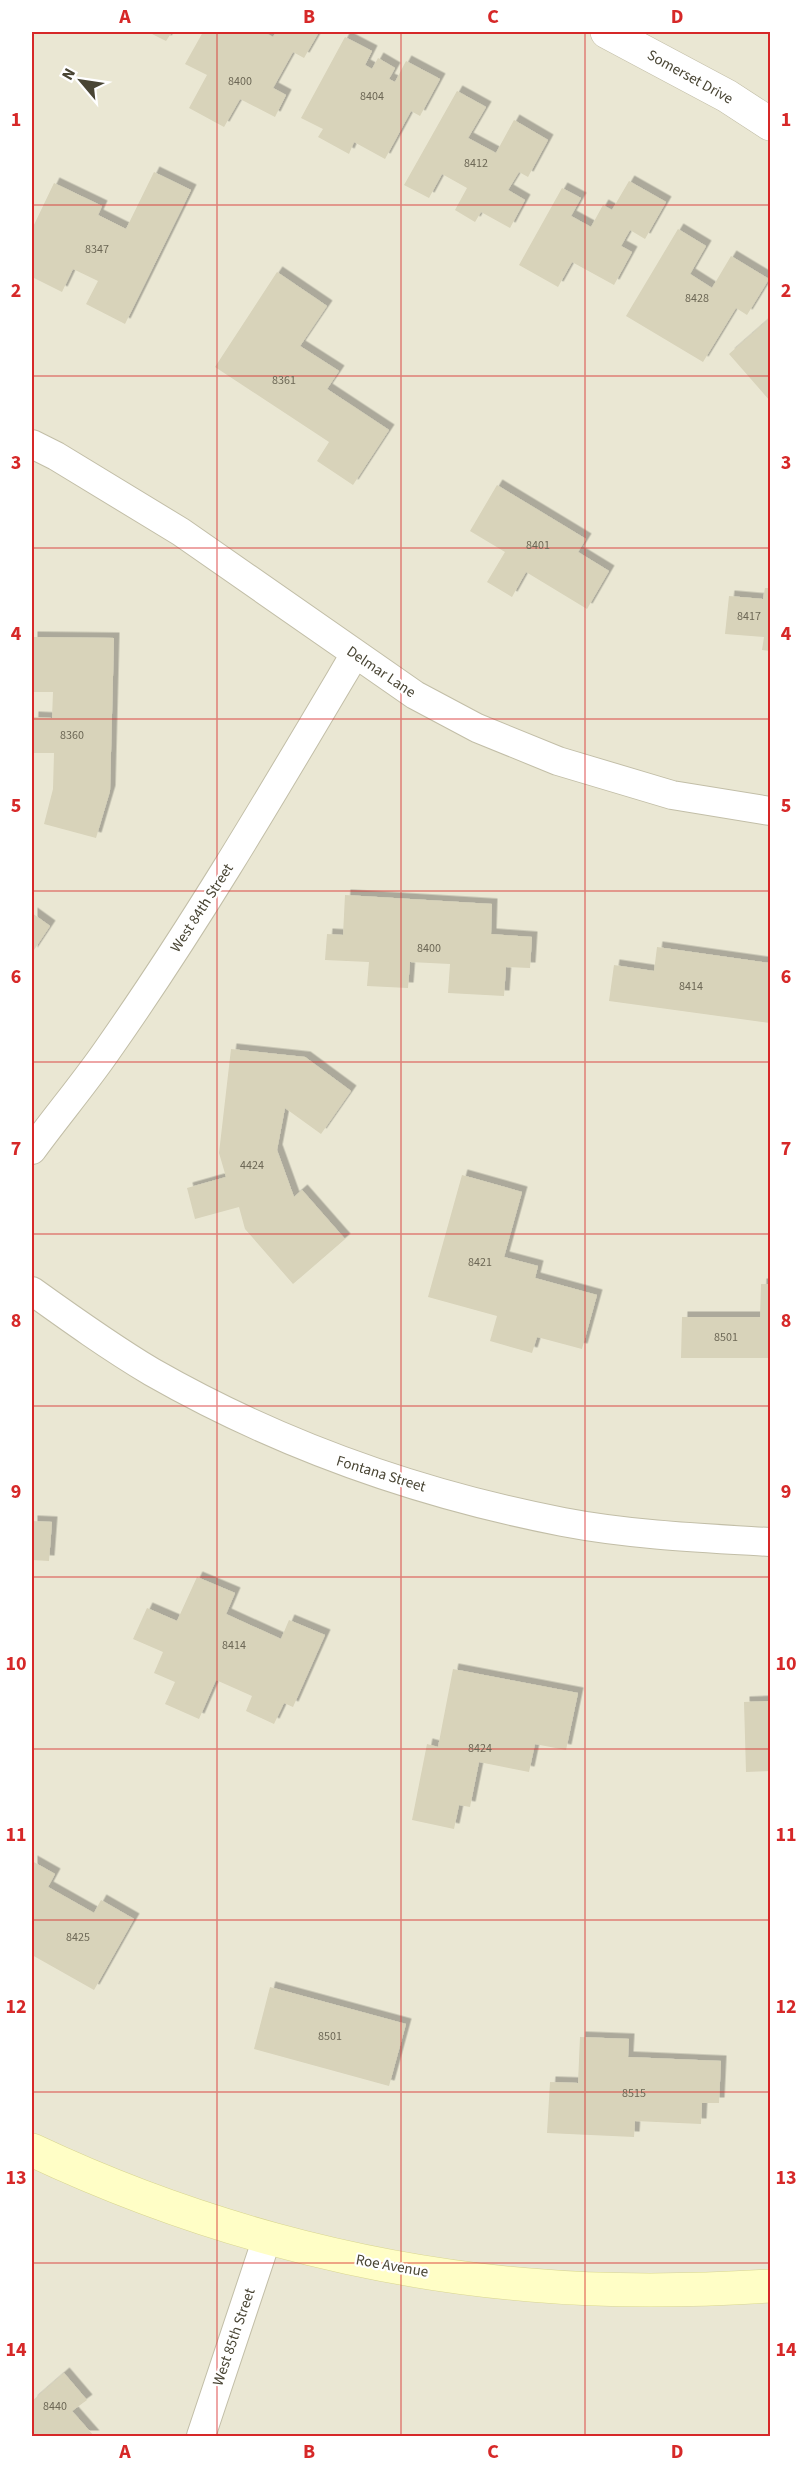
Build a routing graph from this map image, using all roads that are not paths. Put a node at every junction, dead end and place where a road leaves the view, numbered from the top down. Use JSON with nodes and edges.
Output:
{"nodes":[{"id":1,"x":608,"y":32,"type":"edge"},
{"id":2,"x":771,"y":124,"type":"edge"},
{"id":3,"x":32,"y":444,"type":"edge"},
{"id":4,"x":355,"y":654,"type":"junction"},
{"id":5,"x":771,"y":811,"type":"edge"},
{"id":6,"x":32,"y":1150,"type":"edge"},
{"id":7,"x":32,"y":1291,"type":"edge"},
{"id":8,"x":771,"y":1542,"type":"edge"},
{"id":9,"x":32,"y":2150,"type":"edge"},
{"id":10,"x":267,"y":2238,"type":"junction"},
{"id":11,"x":771,"y":2286,"type":"edge"},
{"id":12,"x":201,"y":2436,"type":"edge"}],
"edges":[{"from":1,"to":2,"type":"street","name":"Somerset Drive"},
{"from":3,"to":4,"type":"street","name":"Delmar Lane"},
{"from":4,"to":5,"type":"street","name":"Delmar Lane"},
{"from":4,"to":6,"type":"street","name":"West 84th Street"},
{"from":7,"to":8,"type":"street","name":"Fontana Street"},
{"from":9,"to":10,"type":"main road","name":"Roe Avenue"},
{"from":10,"to":11,"type":"main road","name":"Roe Avenue"},
{"from":10,"to":12,"type":"street","name":"West 85th Street"}]}
